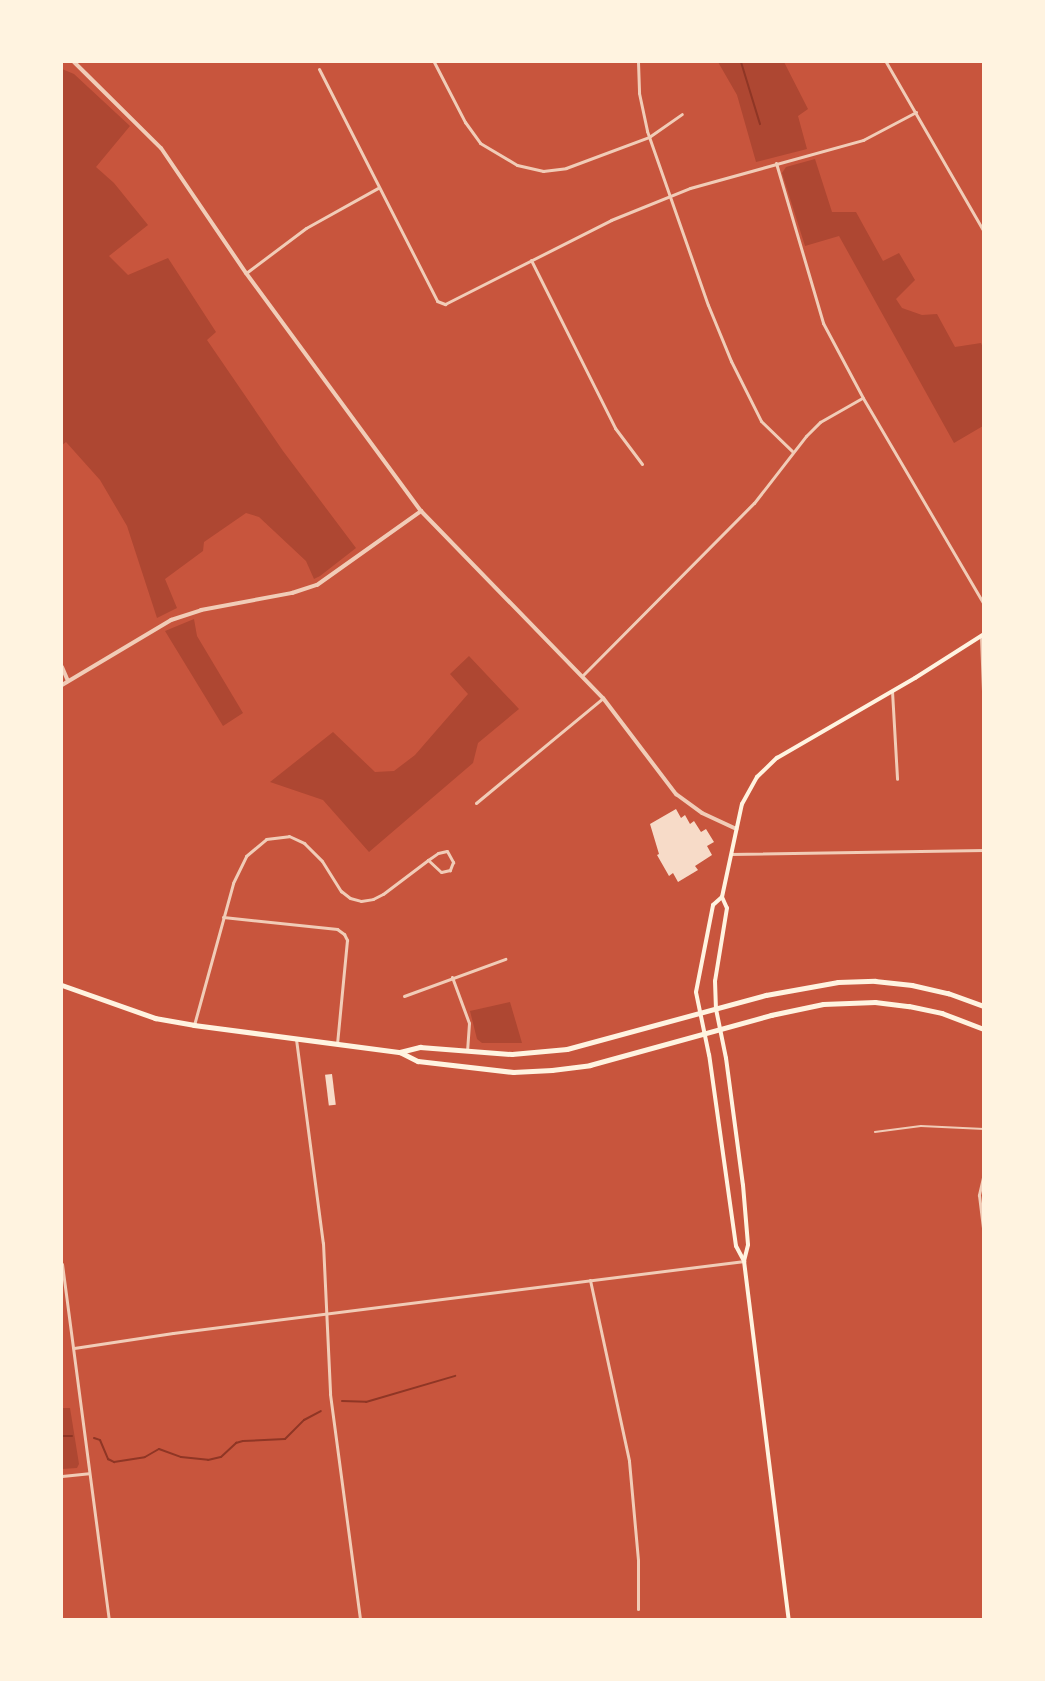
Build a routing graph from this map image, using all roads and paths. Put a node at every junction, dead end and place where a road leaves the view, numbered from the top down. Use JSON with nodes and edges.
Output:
{"nodes":[{"id":1,"x":74,"y":62,"type":"edge"},
{"id":2,"x":434,"y":62,"type":"edge"},
{"id":3,"x":638,"y":62,"type":"edge"},
{"id":4,"x":886,"y":62,"type":"edge"},
{"id":5,"x":319,"y":69,"type":"dead end"},
{"id":6,"x":916,"y":112,"type":"junction"},
{"id":7,"x":682,"y":114,"type":"dead end"},
{"id":8,"x":649,"y":137,"type":"junction"},
{"id":9,"x":776,"y":163,"type":"junction"},
{"id":10,"x":378,"y":188,"type":"junction"},
{"id":11,"x":668,"y":196,"type":"junction"},
{"id":12,"x":984,"y":232,"type":"edge"},
{"id":13,"x":531,"y":260,"type":"junction"},
{"id":14,"x":246,"y":273,"type":"junction"},
{"id":15,"x":863,"y":398,"type":"junction"},
{"id":16,"x":792,"y":451,"type":"junction"},
{"id":17,"x":642,"y":464,"type":"dead end"},
{"id":18,"x":421,"y":511,"type":"junction"},
{"id":19,"x":984,"y":604,"type":"edge"},
{"id":20,"x":982,"y":635,"type":"edge"},
{"id":21,"x":62,"y":667,"type":"edge"},
{"id":22,"x":582,"y":676,"type":"junction"},
{"id":23,"x":68,"y":681,"type":"junction"},
{"id":24,"x":62,"y":685,"type":"edge"},
{"id":25,"x":892,"y":691,"type":"junction"},
{"id":26,"x":603,"y":698,"type":"junction"},
{"id":27,"x":984,"y":716,"type":"edge"},
{"id":28,"x":897,"y":779,"type":"dead end"},
{"id":29,"x":476,"y":803,"type":"dead end"},
{"id":30,"x":736,"y":829,"type":"junction"},
{"id":31,"x":984,"y":850,"type":"edge"},
{"id":32,"x":731,"y":854,"type":"junction"},
{"id":33,"x":428,"y":860,"type":"junction"},
{"id":34,"x":722,"y":897,"type":"junction"},
{"id":35,"x":223,"y":917,"type":"junction"},
{"id":36,"x":505,"y":959,"type":"dead end"},
{"id":37,"x":452,"y":977,"type":"junction"},
{"id":38,"x":62,"y":985,"type":"edge"},
{"id":39,"x":404,"y":996,"type":"dead end"},
{"id":40,"x":984,"y":1006,"type":"edge"},
{"id":41,"x":716,"y":1009,"type":"junction"},
{"id":42,"x":700,"y":1013,"type":"junction"},
{"id":43,"x":194,"y":1025,"type":"junction"},
{"id":44,"x":984,"y":1028,"type":"edge"},
{"id":45,"x":720,"y":1029,"type":"junction"},
{"id":46,"x":704,"y":1034,"type":"junction"},
{"id":47,"x":296,"y":1039,"type":"junction"},
{"id":48,"x":336,"y":1044,"type":"junction"},
{"id":49,"x":467,"y":1051,"type":"junction"},
{"id":50,"x":400,"y":1052,"type":"junction"},
{"id":51,"x":984,"y":1129,"type":"edge"},
{"id":52,"x":875,"y":1132,"type":"dead end"},
{"id":53,"x":984,"y":1173,"type":"edge"},
{"id":54,"x":984,"y":1234,"type":"edge"},
{"id":55,"x":744,"y":1261,"type":"junction"},
{"id":56,"x":62,"y":1264,"type":"edge"},
{"id":57,"x":590,"y":1281,"type":"junction"},
{"id":58,"x":326,"y":1315,"type":"junction"},
{"id":59,"x":62,"y":1316,"type":"edge"},
{"id":60,"x":68,"y":1316,"type":"junction"},
{"id":61,"x":74,"y":1348,"type":"junction"},
{"id":62,"x":89,"y":1473,"type":"junction"},
{"id":63,"x":62,"y":1476,"type":"edge"},
{"id":64,"x":638,"y":1609,"type":"dead end"},
{"id":65,"x":109,"y":1620,"type":"edge"},
{"id":66,"x":360,"y":1620,"type":"edge"},
{"id":67,"x":789,"y":1620,"type":"edge"}],
"edges":[{"from":1,"to":14,"type":"street"},
{"from":2,"to":8,"type":"street"},
{"from":3,"to":8,"type":"street"},
{"from":4,"to":6,"type":"street"},
{"from":5,"to":10,"type":"street"},
{"from":6,"to":9,"type":"street"},
{"from":6,"to":12,"type":"street"},
{"from":7,"to":8,"type":"street"},
{"from":8,"to":11,"type":"street"},
{"from":9,"to":11,"type":"street"},
{"from":9,"to":15,"type":"street"},
{"from":10,"to":13,"type":"street"},
{"from":10,"to":14,"type":"street"},
{"from":11,"to":13,"type":"street"},
{"from":11,"to":16,"type":"street"},
{"from":13,"to":17,"type":"street"},
{"from":14,"to":18,"type":"street"},
{"from":15,"to":16,"type":"street"},
{"from":15,"to":19,"type":"street"},
{"from":16,"to":22,"type":"street"},
{"from":18,"to":22,"type":"street"},
{"from":18,"to":23,"type":"street"},
{"from":20,"to":25,"type":"main road"},
{"from":20,"to":27,"type":"street"},
{"from":21,"to":23,"type":"street"},
{"from":22,"to":26,"type":"street"},
{"from":23,"to":24,"type":"street"},
{"from":25,"to":28,"type":"street"},
{"from":25,"to":30,"type":"main road"},
{"from":26,"to":29,"type":"street"},
{"from":26,"to":30,"type":"street"},
{"from":30,"to":32,"type":"main road"},
{"from":31,"to":32,"type":"street"},
{"from":32,"to":34,"type":"main road"},
{"from":33,"to":33,"type":"street"},
{"from":33,"to":35,"type":"street"},
{"from":34,"to":41,"type":"main road"},
{"from":34,"to":42,"type":"main road"},
{"from":35,"to":43,"type":"street"},
{"from":35,"to":48,"type":"street"},
{"from":36,"to":37,"type":"street"},
{"from":37,"to":39,"type":"street"},
{"from":37,"to":49,"type":"street"},
{"from":38,"to":43,"type":"main road"},
{"from":40,"to":41,"type":"main road"},
{"from":41,"to":42,"type":"main road"},
{"from":41,"to":45,"type":"main road"},
{"from":42,"to":46,"type":"main road"},
{"from":42,"to":49,"type":"main road"},
{"from":43,"to":47,"type":"main road"},
{"from":44,"to":45,"type":"main road"},
{"from":45,"to":46,"type":"main road"},
{"from":45,"to":55,"type":"main road"},
{"from":46,"to":50,"type":"main road"},
{"from":46,"to":55,"type":"main road"},
{"from":47,"to":48,"type":"main road"},
{"from":47,"to":58,"type":"street"},
{"from":48,"to":50,"type":"main road"},
{"from":49,"to":50,"type":"main road"},
{"from":51,"to":52,"type":"lane"},
{"from":53,"to":54,"type":"street"},
{"from":55,"to":57,"type":"street"},
{"from":55,"to":67,"type":"main road"},
{"from":56,"to":60,"type":"street"},
{"from":57,"to":58,"type":"street"},
{"from":57,"to":64,"type":"street"},
{"from":58,"to":61,"type":"street"},
{"from":58,"to":66,"type":"street"},
{"from":59,"to":60,"type":"street"},
{"from":60,"to":61,"type":"street"},
{"from":61,"to":62,"type":"street"},
{"from":62,"to":63,"type":"street"},
{"from":62,"to":65,"type":"street"}]}
